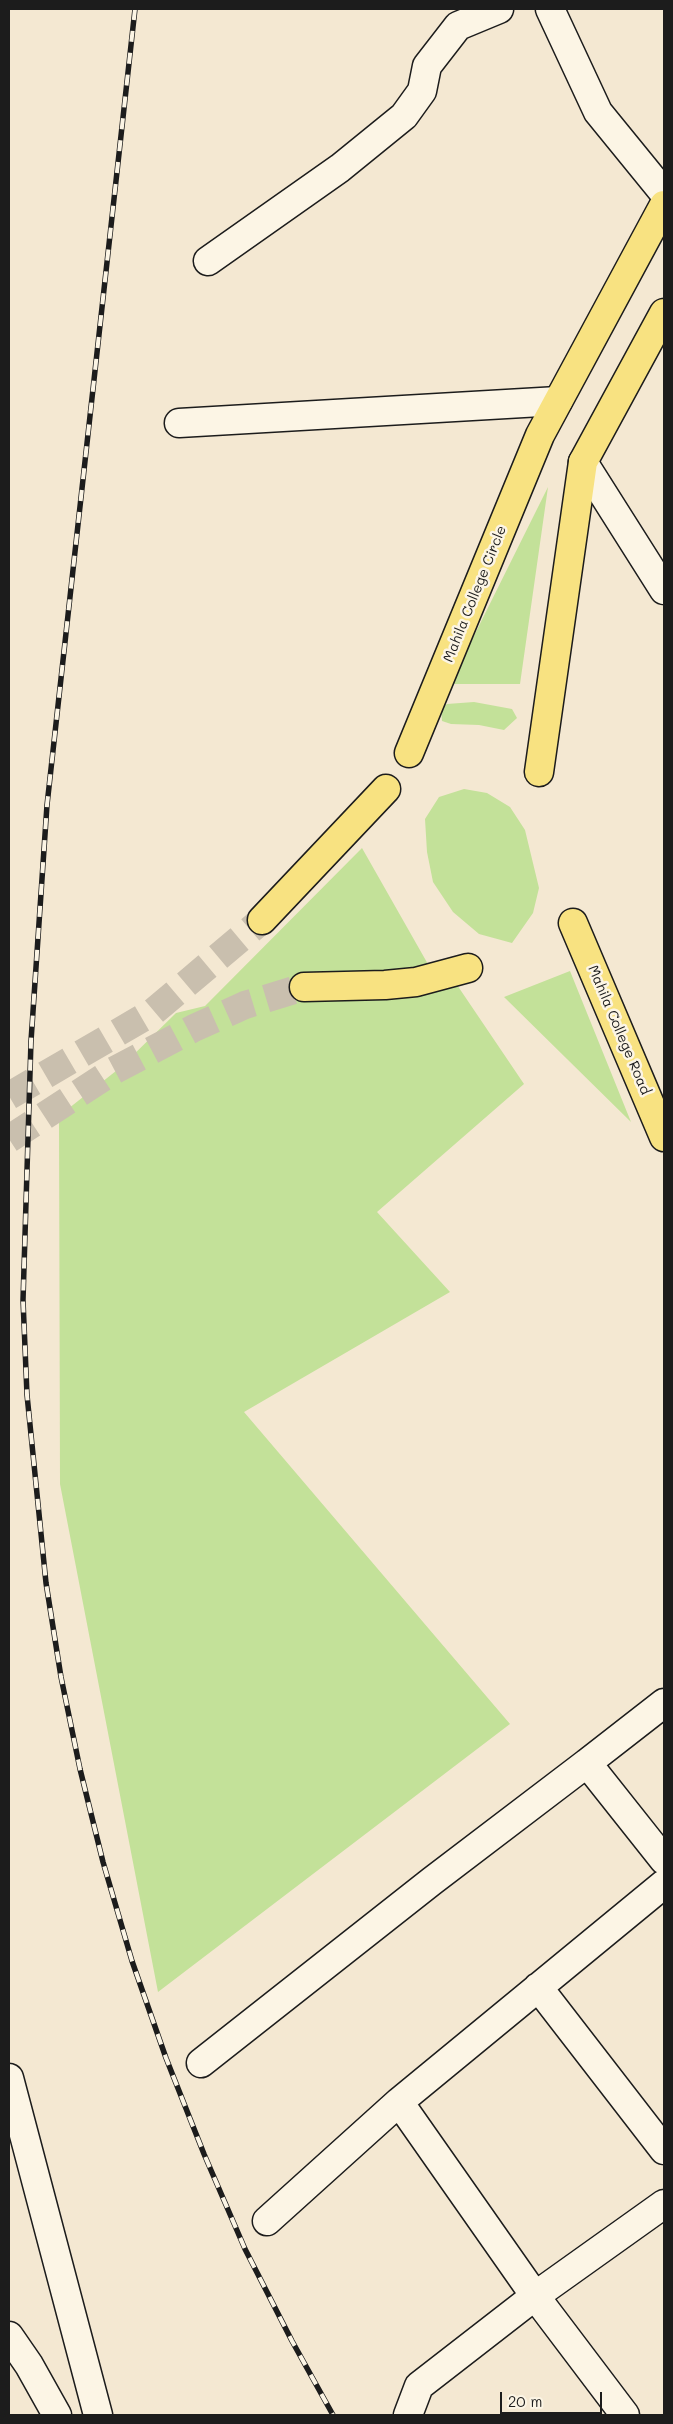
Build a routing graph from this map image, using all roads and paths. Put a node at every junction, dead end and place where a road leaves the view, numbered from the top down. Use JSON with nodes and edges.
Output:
{"nodes":[{"id":1,"x":499,"y":9,"type":"edge"},
{"id":2,"x":550,"y":9,"type":"edge"},
{"id":3,"x":664,"y":193,"type":"edge"},
{"id":4,"x":664,"y":205,"type":"edge"},
{"id":5,"x":208,"y":261,"type":"dead end"},
{"id":6,"x":664,"y":313,"type":"edge"},
{"id":7,"x":558,"y":401,"type":"junction"},
{"id":8,"x":179,"y":423,"type":"dead end"},
{"id":9,"x":583,"y":462,"type":"junction"},
{"id":10,"x":664,"y":589,"type":"edge"},
{"id":11,"x":410,"y":753,"type":"dead end"},
{"id":12,"x":538,"y":772,"type":"dead end"},
{"id":13,"x":386,"y":789,"type":"dead end"},
{"id":14,"x":262,"y":920,"type":"tunnel mouth"},
{"id":15,"x":573,"y":923,"type":"dead end"},
{"id":16,"x":468,"y":968,"type":"dead end"},
{"id":17,"x":304,"y":987,"type":"tunnel mouth"},
{"id":18,"x":664,"y":1137,"type":"edge"},
{"id":19,"x":664,"y":1703,"type":"edge"},
{"id":20,"x":587,"y":1763,"type":"junction"},
{"id":21,"x":664,"y":1860,"type":"edge"},
{"id":22,"x":664,"y":1884,"type":"edge"},
{"id":23,"x":538,"y":1987,"type":"junction"},
{"id":24,"x":201,"y":2063,"type":"dead end"},
{"id":25,"x":9,"y":2078,"type":"edge"},
{"id":26,"x":399,"y":2102,"type":"junction"},
{"id":27,"x":664,"y":2150,"type":"edge"},
{"id":28,"x":664,"y":2204,"type":"edge"},
{"id":29,"x":267,"y":2221,"type":"dead end"},
{"id":30,"x":535,"y":2296,"type":"junction"},
{"id":31,"x":9,"y":2336,"type":"edge"},
{"id":32,"x":57,"y":2415,"type":"edge"},
{"id":33,"x":98,"y":2415,"type":"edge"},
{"id":34,"x":408,"y":2415,"type":"edge"},
{"id":35,"x":625,"y":2415,"type":"edge"}],
"edges":[{"from":1,"to":5,"type":"street"},
{"from":2,"to":3,"type":"street"},
{"from":4,"to":7,"type":"main road","name":"Mahila College Circle"},
{"from":6,"to":9,"type":"main road"},
{"from":7,"to":8,"type":"street"},
{"from":7,"to":11,"type":"main road","name":"Mahila College Circle"},
{"from":9,"to":10,"type":"street"},
{"from":9,"to":12,"type":"main road"},
{"from":13,"to":14,"type":"main road"},
{"from":15,"to":18,"type":"main road","name":"Mahila College Road"},
{"from":16,"to":17,"type":"main road"},
{"from":19,"to":20,"type":"street"},
{"from":20,"to":21,"type":"street"},
{"from":20,"to":24,"type":"street"},
{"from":22,"to":23,"type":"street"},
{"from":23,"to":26,"type":"street"},
{"from":23,"to":27,"type":"street"},
{"from":25,"to":33,"type":"street"},
{"from":26,"to":29,"type":"street"},
{"from":26,"to":30,"type":"street"},
{"from":28,"to":30,"type":"street"},
{"from":30,"to":34,"type":"street"},
{"from":30,"to":35,"type":"street"},
{"from":31,"to":32,"type":"street"}]}
